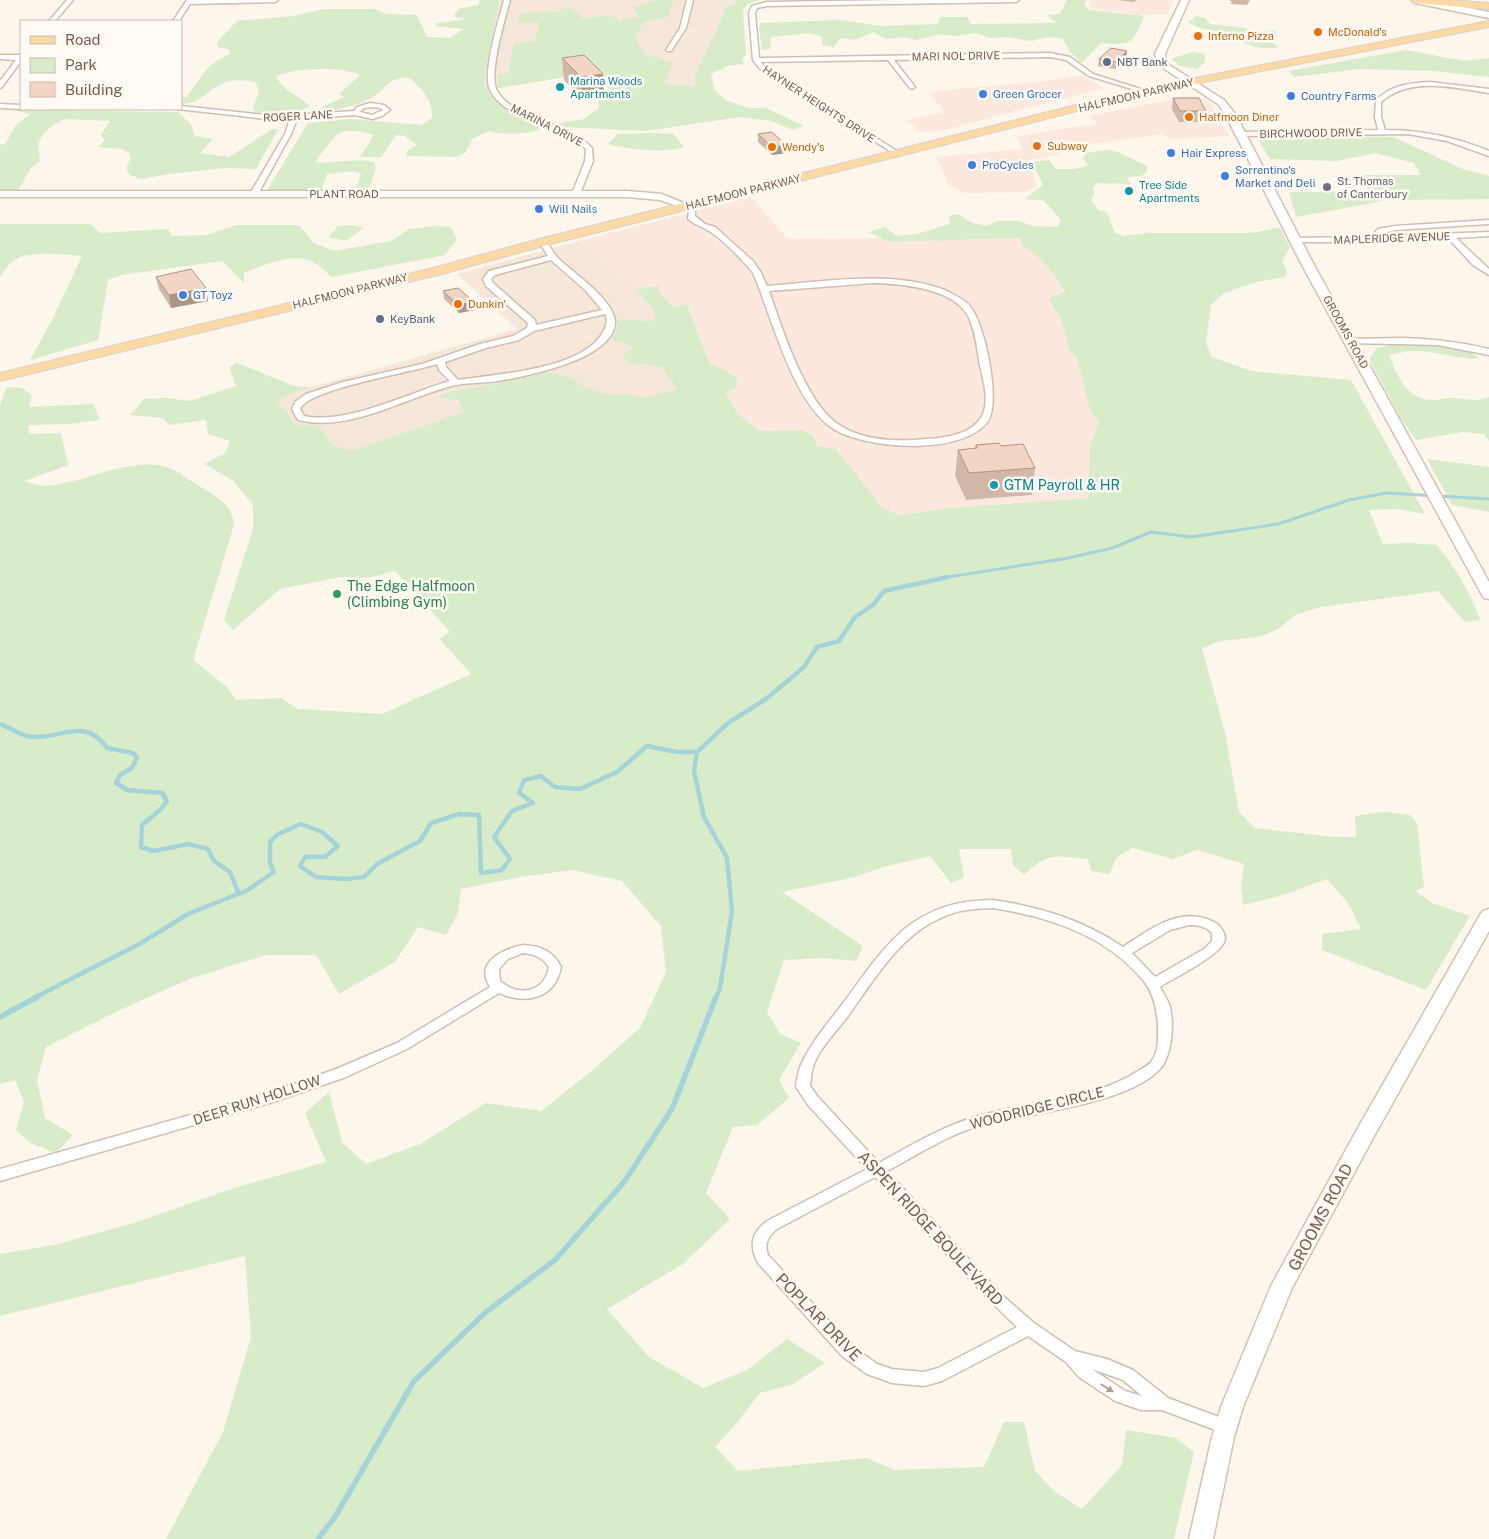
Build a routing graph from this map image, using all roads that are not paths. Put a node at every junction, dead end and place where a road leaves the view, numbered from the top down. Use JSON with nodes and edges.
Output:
{"nodes":[{"id":1,"x":70,"y":0,"type":"edge"},
{"id":2,"x":275,"y":0,"type":"edge"},
{"id":3,"x":507,"y":0,"type":"edge"},
{"id":4,"x":690,"y":0,"type":"edge"},
{"id":5,"x":1016,"y":0,"type":"edge"},
{"id":6,"x":1185,"y":0,"type":"edge"},
{"id":7,"x":1415,"y":0,"type":"edge"},
{"id":8,"x":190,"y":1,"type":"edge"},
{"id":9,"x":1489,"y":6,"type":"edge"},
{"id":10,"x":1489,"y":15,"type":"edge"},
{"id":11,"x":53,"y":20,"type":"edge"},
{"id":12,"x":177,"y":20,"type":"edge"},
{"id":13,"x":1489,"y":24,"type":"edge"},
{"id":14,"x":669,"y":50,"type":"dead end"},
{"id":15,"x":0,"y":57,"type":"edge"},
{"id":16,"x":889,"y":57,"type":"junction"},
{"id":17,"x":20,"y":58,"type":"edge"},
{"id":18,"x":20,"y":59,"type":"edge"},
{"id":19,"x":756,"y":60,"type":"junction"},
{"id":20,"x":1190,"y":82,"type":"junction"},
{"id":21,"x":0,"y":86,"type":"edge"},
{"id":22,"x":912,"y":86,"type":"dead end"},
{"id":23,"x":1489,"y":91,"type":"edge"},
{"id":24,"x":1146,"y":92,"type":"junction"},
{"id":25,"x":0,"y":106,"type":"edge"},
{"id":26,"x":20,"y":106,"type":"edge"},
{"id":27,"x":182,"y":108,"type":"edge"},
{"id":28,"x":356,"y":113,"type":"dead end"},
{"id":29,"x":294,"y":118,"type":"junction"},
{"id":30,"x":1382,"y":132,"type":"junction"},
{"id":31,"x":1240,"y":134,"type":"junction"},
{"id":32,"x":898,"y":154,"type":"junction"},
{"id":33,"x":1489,"y":154,"type":"edge"},
{"id":34,"x":0,"y":194,"type":"edge"},
{"id":35,"x":254,"y":194,"type":"junction"},
{"id":36,"x":576,"y":194,"type":"junction"},
{"id":37,"x":689,"y":209,"type":"junction"},
{"id":38,"x":1489,"y":222,"type":"edge"},
{"id":39,"x":1489,"y":234,"type":"edge"},
{"id":40,"x":1451,"y":236,"type":"junction"},
{"id":41,"x":1373,"y":239,"type":"junction"},
{"id":42,"x":1296,"y":240,"type":"junction"},
{"id":43,"x":543,"y":242,"type":"junction"},
{"id":44,"x":553,"y":258,"type":"junction"},
{"id":45,"x":1489,"y":273,"type":"edge"},
{"id":46,"x":764,"y":289,"type":"junction"},
{"id":47,"x":608,"y":312,"type":"junction"},
{"id":48,"x":531,"y":329,"type":"junction"},
{"id":49,"x":1350,"y":340,"type":"junction"},
{"id":50,"x":1489,"y":352,"type":"edge"},
{"id":51,"x":441,"y":360,"type":"junction"},
{"id":52,"x":0,"y":377,"type":"edge"},
{"id":53,"x":455,"y":382,"type":"junction"},
{"id":54,"x":1489,"y":595,"type":"edge"},
{"id":55,"x":1487,"y":921,"type":"edge"},
{"id":56,"x":1122,"y":953,"type":"junction"},
{"id":57,"x":1154,"y":984,"type":"junction"},
{"id":58,"x":498,"y":988,"type":"junction"},
{"id":59,"x":804,"y":1087,"type":"joint"},
{"id":60,"x":877,"y":1170,"type":"junction"},
{"id":61,"x":0,"y":1175,"type":"edge"},
{"id":62,"x":758,"y":1246,"type":"joint"},
{"id":63,"x":1029,"y":1328,"type":"junction"},
{"id":64,"x":1071,"y":1357,"type":"junction"},
{"id":65,"x":1162,"y":1403,"type":"junction"},
{"id":66,"x":1226,"y":1427,"type":"junction"},
{"id":67,"x":1201,"y":1539,"type":"edge"}],
"edges":[{"from":1,"to":11,"type":"street"},
{"from":2,"to":8,"type":"street"},
{"from":3,"to":36,"type":"street","name":"MARINA DRIVE"},
{"from":4,"to":14,"type":"street"},
{"from":5,"to":19,"type":"street","name":"HAYNER HEIGHTS DRIVE"},
{"from":6,"to":20,"type":"street","name":"GROOMS ROAD"},
{"from":7,"to":9,"type":"main road"},
{"from":7,"to":10,"type":"street"},
{"from":8,"to":12,"type":"street"},
{"from":13,"to":20,"type":"main road","name":"HALFMOON PARKWAY"},
{"from":15,"to":17,"type":"street"},
{"from":16,"to":19,"type":"street","name":"MARI NOL DRIVE"},
{"from":16,"to":22,"type":"street"},
{"from":16,"to":24,"type":"street","name":"MARI NOL DRIVE"},
{"from":18,"to":21,"type":"street"},
{"from":19,"to":32,"type":"street","name":"HAYNER HEIGHTS DRIVE"},
{"from":20,"to":24,"type":"main road","name":"HALFMOON PARKWAY"},
{"from":20,"to":31,"type":"street","name":"GROOMS ROAD"},
{"from":23,"to":30,"type":"street","name":"BIRCHWOOD DRIVE"},
{"from":24,"to":32,"type":"main road","name":"HALFMOON PARKWAY"},
{"from":25,"to":26,"type":"street"},
{"from":27,"to":29,"type":"street","name":"ROGER LANE"},
{"from":28,"to":29,"type":"street","name":"ROGER LANE"},
{"from":29,"to":35,"type":"street"},
{"from":30,"to":31,"type":"street","name":"BIRCHWOOD DRIVE"},
{"from":30,"to":33,"type":"street","name":"BIRCHWOOD DRIVE"},
{"from":31,"to":42,"type":"street","name":"GROOMS ROAD"},
{"from":32,"to":37,"type":"main road","name":"HALFMOON PARKWAY"},
{"from":34,"to":35,"type":"street","name":"PLANT ROAD"},
{"from":35,"to":36,"type":"street","name":"PLANT ROAD"},
{"from":36,"to":37,"type":"street","name":"PLANT ROAD"},
{"from":37,"to":43,"type":"main road","name":"HALFMOON PARKWAY"},
{"from":37,"to":46,"type":"street"},
{"from":38,"to":41,"type":"street"},
{"from":39,"to":40,"type":"street","name":"MAPLERIDGE AVENUE"},
{"from":40,"to":41,"type":"street","name":"MAPLERIDGE AVENUE"},
{"from":40,"to":45,"type":"street"},
{"from":41,"to":42,"type":"street","name":"MAPLERIDGE AVENUE"},
{"from":42,"to":49,"type":"street","name":"GROOMS ROAD"},
{"from":43,"to":44,"type":"street"},
{"from":43,"to":52,"type":"main road","name":"HALFMOON PARKWAY"},
{"from":44,"to":47,"type":"street"},
{"from":44,"to":48,"type":"street"},
{"from":46,"to":46,"type":"street"},
{"from":47,"to":48,"type":"street"},
{"from":47,"to":53,"type":"street"},
{"from":48,"to":51,"type":"street"},
{"from":49,"to":50,"type":"street"},
{"from":49,"to":54,"type":"street","name":"GROOMS ROAD"},
{"from":51,"to":53,"type":"street"},
{"from":51,"to":53,"type":"street"},
{"from":55,"to":66,"type":"street","name":"GROOMS ROAD"},
{"from":56,"to":57,"type":"street","name":"WOODRIDGE CIRCLE"},
{"from":56,"to":57,"type":"street"},
{"from":56,"to":59,"type":"street","name":"WOODRIDGE CIRCLE"},
{"from":57,"to":60,"type":"street","name":"WOODRIDGE CIRCLE"},
{"from":58,"to":58,"type":"street"},
{"from":58,"to":61,"type":"street","name":"DEER RUN HOLLOW"},
{"from":59,"to":60,"type":"street","name":"ASPEN RIDGE BOULEVARD"},
{"from":60,"to":62,"type":"street","name":"WOODRIDGE CIRCLE"},
{"from":60,"to":63,"type":"street","name":"ASPEN RIDGE BOULEVARD"},
{"from":62,"to":63,"type":"street","name":"POPLAR DRIVE"},
{"from":63,"to":64,"type":"street","name":"ASPEN RIDGE BOULEVARD"},
{"from":64,"to":65,"type":"street","name":"ASPEN RIDGE BOULEVARD"},
{"from":64,"to":65,"type":"street","name":"ASPEN RIDGE BOULEVARD","one_way":true},
{"from":65,"to":66,"type":"street","name":"ASPEN RIDGE BOULEVARD"},
{"from":66,"to":67,"type":"street","name":"GROOMS ROAD"}]}
